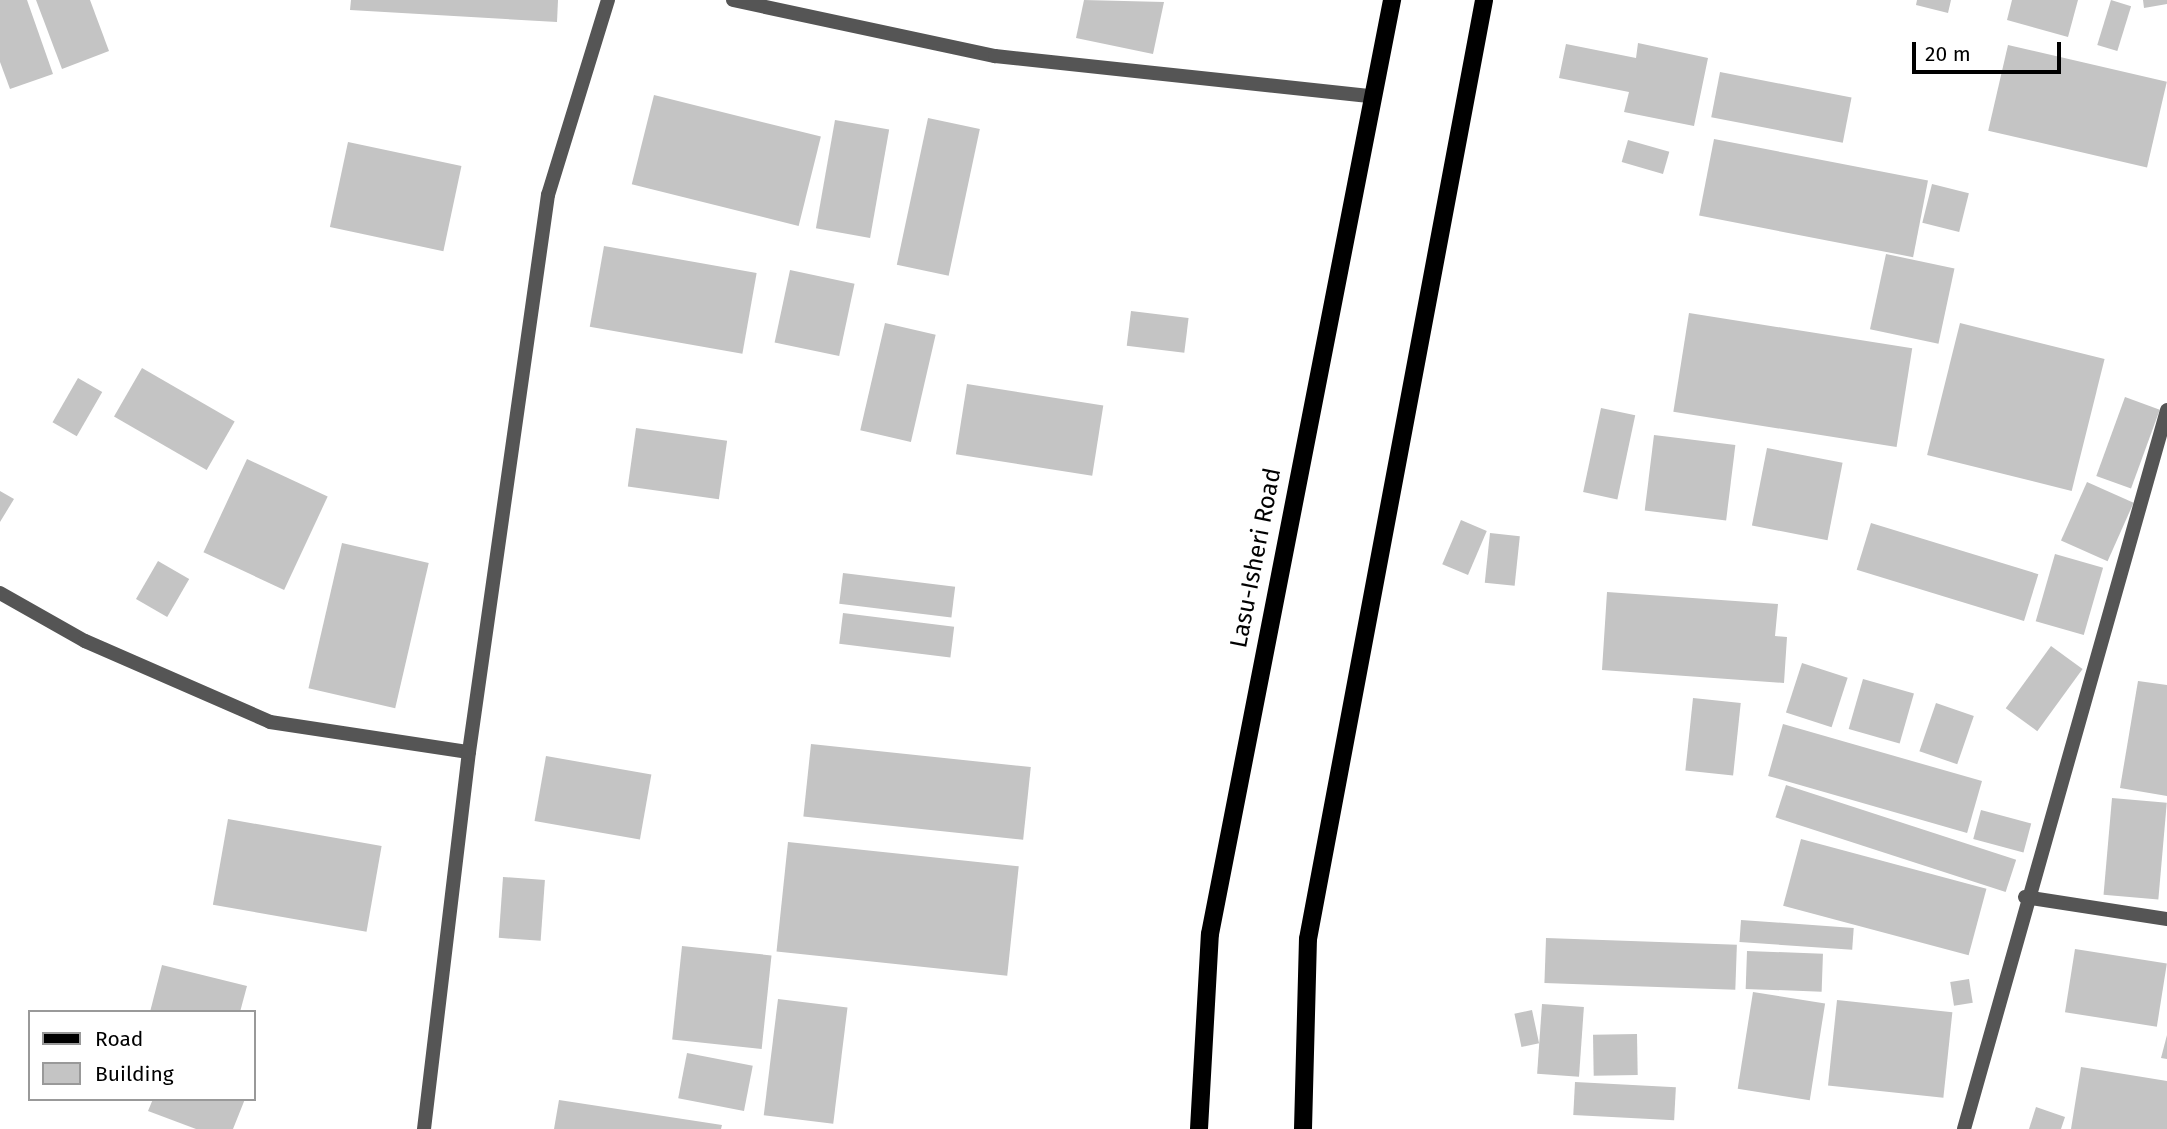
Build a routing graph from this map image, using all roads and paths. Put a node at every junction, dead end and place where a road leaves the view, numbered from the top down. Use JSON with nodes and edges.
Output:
{"nodes":[{"id":1,"x":608,"y":0,"type":"edge"},
{"id":2,"x":733,"y":0,"type":"edge"},
{"id":3,"x":1392,"y":0,"type":"edge"},
{"id":4,"x":1484,"y":0,"type":"edge"},
{"id":5,"x":1369,"y":96,"type":"junction"},
{"id":6,"x":2167,"y":410,"type":"edge"},
{"id":7,"x":0,"y":593,"type":"edge"},
{"id":8,"x":469,"y":752,"type":"junction"},
{"id":9,"x":2025,"y":897,"type":"junction"},
{"id":10,"x":2167,"y":919,"type":"edge"},
{"id":11,"x":424,"y":1129,"type":"edge"},
{"id":12,"x":1199,"y":1129,"type":"edge"},
{"id":13,"x":1304,"y":1129,"type":"edge"},
{"id":14,"x":1964,"y":1129,"type":"edge"}],
"edges":[{"from":1,"to":8,"type":"street"},
{"from":2,"to":5,"type":"street"},
{"from":3,"to":5,"type":"main road","name":"Lasu-Isheri Road"},
{"from":4,"to":13,"type":"main road"},
{"from":5,"to":12,"type":"main road","name":"Lasu-Isheri Road"},
{"from":6,"to":9,"type":"street"},
{"from":7,"to":8,"type":"street"},
{"from":8,"to":11,"type":"street"},
{"from":9,"to":10,"type":"street"},
{"from":9,"to":14,"type":"street"}]}
